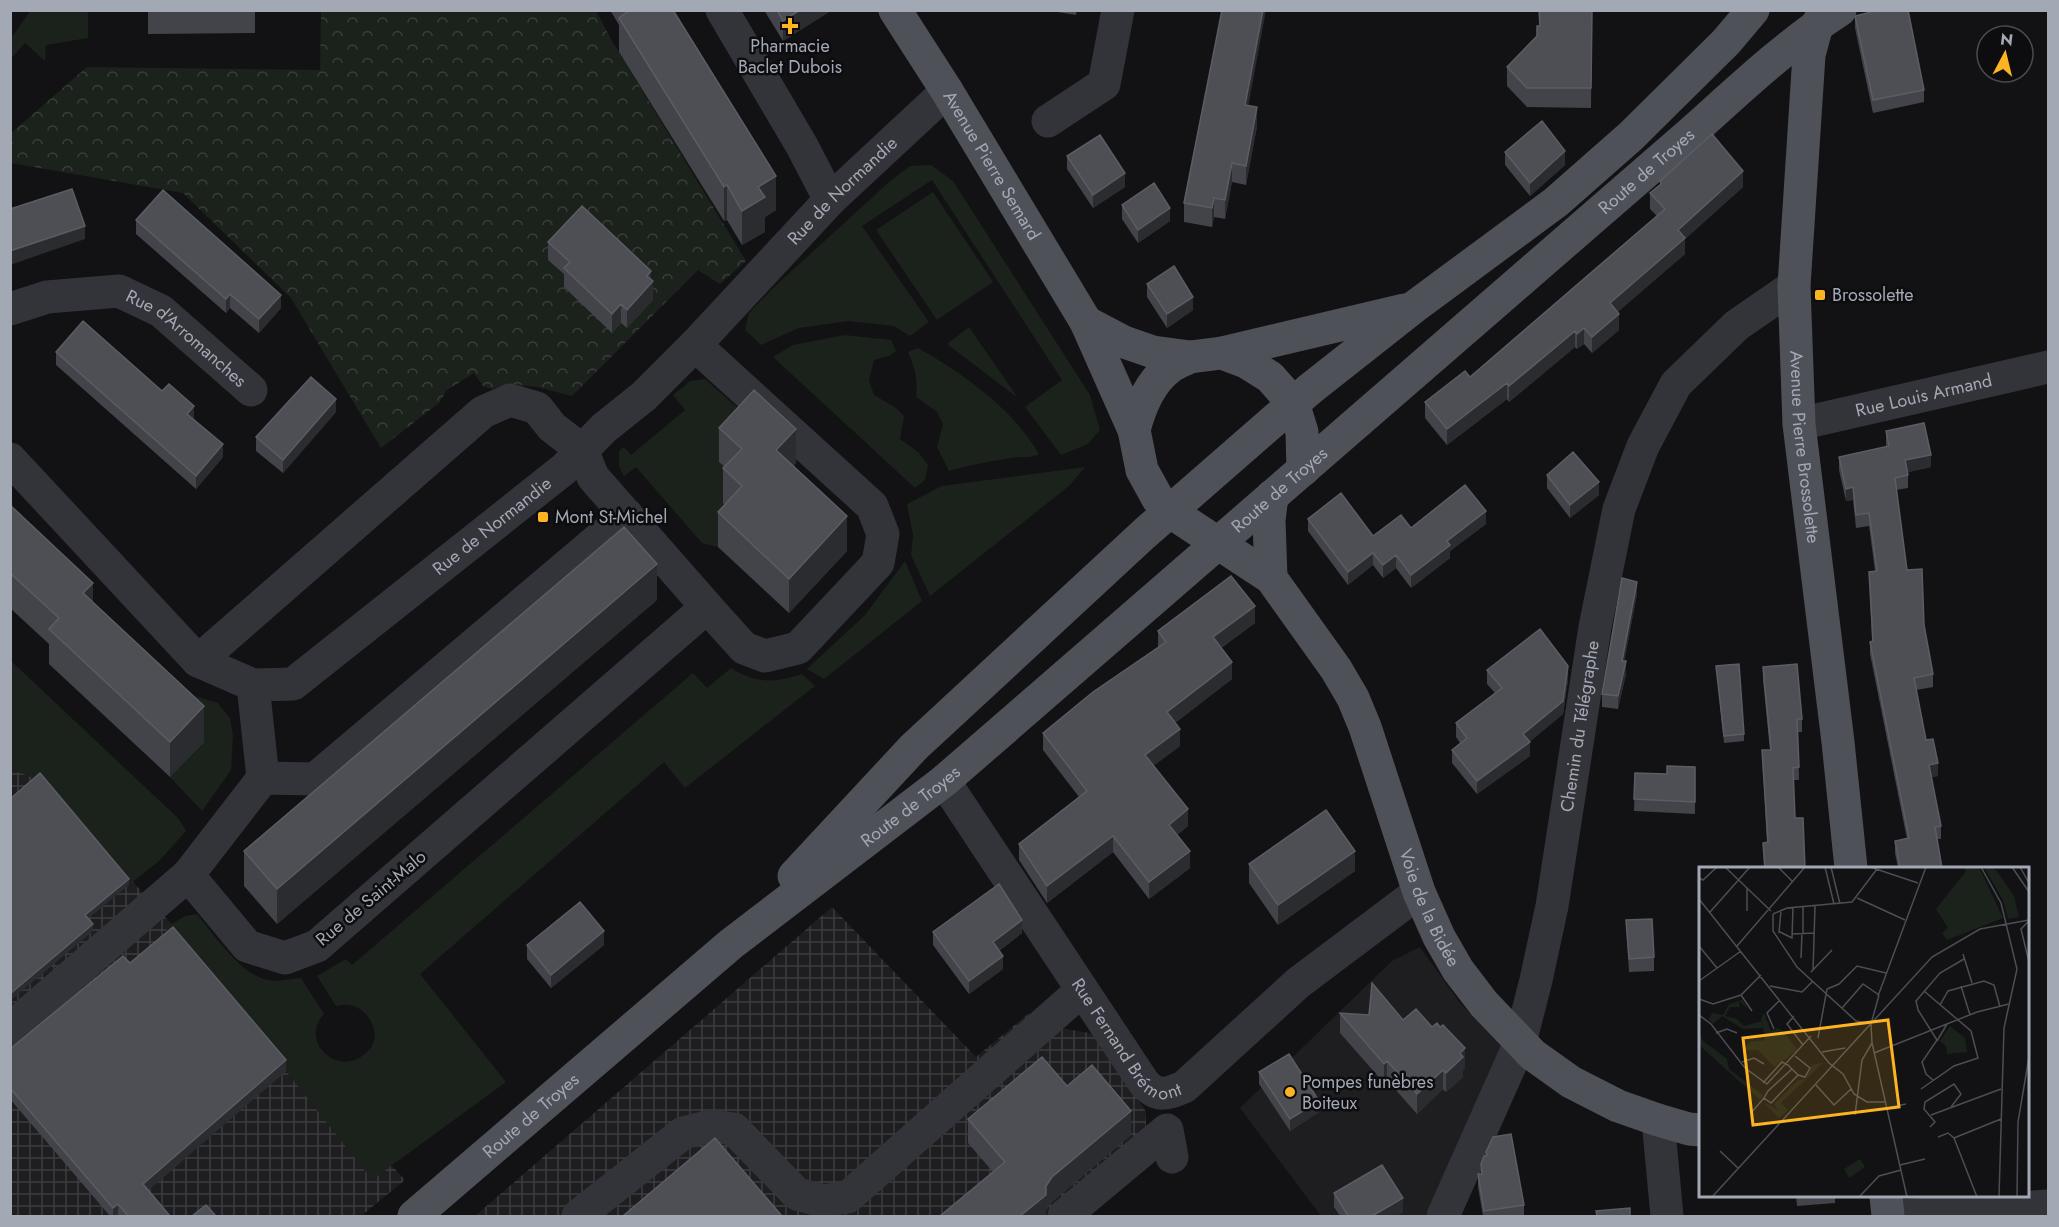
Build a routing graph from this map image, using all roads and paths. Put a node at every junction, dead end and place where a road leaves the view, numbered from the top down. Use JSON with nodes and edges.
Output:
{"nodes":[{"id":1,"x":722,"y":10,"type":"edge"},
{"id":2,"x":895,"y":10,"type":"edge"},
{"id":3,"x":1118,"y":10,"type":"edge"},
{"id":4,"x":1753,"y":10,"type":"edge"},
{"id":5,"x":1827,"y":15,"type":"edge"},
{"id":6,"x":947,"y":91,"type":"junction"},
{"id":7,"x":1048,"y":121,"type":"dead end"},
{"id":8,"x":830,"y":200,"type":"junction"},
{"id":9,"x":1794,"y":286,"type":"junction"},
{"id":10,"x":1414,"y":307,"type":"junction"},
{"id":11,"x":10,"y":309,"type":"edge"},
{"id":12,"x":1086,"y":322,"type":"junction"},
{"id":13,"x":695,"y":345,"type":"junction"},
{"id":14,"x":1222,"y":353,"type":"junction"},
{"id":15,"x":1190,"y":357,"type":"junction"},
{"id":16,"x":2049,"y":367,"type":"edge"},
{"id":17,"x":251,"y":390,"type":"dead end"},
{"id":18,"x":1293,"y":403,"type":"junction"},
{"id":19,"x":1799,"y":424,"type":"junction"},
{"id":20,"x":1134,"y":429,"type":"junction"},
{"id":21,"x":582,"y":450,"type":"junction"},
{"id":22,"x":10,"y":459,"type":"edge"},
{"id":23,"x":1304,"y":470,"type":"junction"},
{"id":24,"x":1272,"y":496,"type":"junction"},
{"id":25,"x":1169,"y":511,"type":"junction"},
{"id":26,"x":627,"y":515,"type":"junction"},
{"id":27,"x":1217,"y":544,"type":"junction"},
{"id":28,"x":1271,"y":578,"type":"junction"},
{"id":29,"x":707,"y":607,"type":"junction"},
{"id":30,"x":198,"y":661,"type":"junction"},
{"id":31,"x":253,"y":685,"type":"junction"},
{"id":32,"x":262,"y":778,"type":"junction"},
{"id":33,"x":944,"y":782,"type":"junction"},
{"id":34,"x":1851,"y":867,"type":"edge"},
{"id":35,"x":188,"y":875,"type":"junction"},
{"id":36,"x":1419,"y":892,"type":"junction"},
{"id":37,"x":731,"y":944,"type":"junction"},
{"id":38,"x":1082,"y":990,"type":"junction"},
{"id":39,"x":10,"y":1029,"type":"edge"},
{"id":40,"x":1520,"y":1043,"type":"junction"},
{"id":41,"x":1161,"y":1094,"type":"junction"},
{"id":42,"x":1658,"y":1120,"type":"junction"},
{"id":43,"x":1699,"y":1130,"type":"edge"},
{"id":44,"x":1886,"y":1197,"type":"edge"},
{"id":45,"x":2049,"y":1206,"type":"edge"},
{"id":46,"x":414,"y":1216,"type":"edge"},
{"id":47,"x":578,"y":1216,"type":"edge"},
{"id":48,"x":1064,"y":1216,"type":"edge"},
{"id":49,"x":1443,"y":1216,"type":"edge"},
{"id":50,"x":1667,"y":1216,"type":"edge"},
{"id":51,"x":1888,"y":1216,"type":"edge"},
{"id":52,"x":1899,"y":1216,"type":"edge"}],
"edges":[{"from":1,"to":8,"type":"street"},
{"from":2,"to":6,"type":"main road","name":"Avenue Pierre Semard"},
{"from":3,"to":7,"type":"street"},
{"from":4,"to":10,"type":"main road","name":"Route de Troyes"},
{"from":5,"to":9,"type":"main road","name":"Avenue Pierre Brossolette"},
{"from":5,"to":23,"type":"main road","name":"Route de Troyes"},
{"from":6,"to":8,"type":"street","name":"Rue de Normandie"},
{"from":6,"to":12,"type":"main road","name":"Avenue Pierre Semard"},
{"from":8,"to":13,"type":"street","name":"Rue de Normandie"},
{"from":9,"to":19,"type":"main road","name":"Avenue Pierre Brossolette"},
{"from":9,"to":40,"type":"street","name":"Chemin du Télégraphe"},
{"from":10,"to":14,"type":"main road","name":"Avenue Pierre Semard"},
{"from":10,"to":18,"type":"main road","name":"Route de Troyes"},
{"from":11,"to":17,"type":"street","name":"Rue d'Arromanches"},
{"from":12,"to":15,"type":"main road","name":"Avenue Pierre Semard"},
{"from":12,"to":20,"type":"main road","name":"Avenue Pierre Semard"},
{"from":13,"to":21,"type":"street","name":"Rue de Normandie"},
{"from":13,"to":29,"type":"street"},
{"from":14,"to":15,"type":"main road","name":"Avenue Pierre Semard"},
{"from":14,"to":18,"type":"main road","name":"Avenue Pierre Semard"},
{"from":15,"to":20,"type":"main road","name":"Avenue Pierre Semard"},
{"from":16,"to":19,"type":"street","name":"Rue Louis Armand"},
{"from":18,"to":23,"type":"main road","name":"Avenue Pierre Semard"},
{"from":18,"to":25,"type":"main road","name":"Route de Troyes"},
{"from":19,"to":34,"type":"main road","name":"Avenue Pierre Brossolette"},
{"from":20,"to":25,"type":"main road","name":"Avenue Pierre Semard"},
{"from":21,"to":26,"type":"street"},
{"from":21,"to":30,"type":"street"},
{"from":21,"to":31,"type":"street","name":"Rue de Normandie"},
{"from":22,"to":30,"type":"street","name":"Rue de Normandie"},
{"from":23,"to":24,"type":"main road","name":"Route de Troyes"},
{"from":24,"to":27,"type":"main road","name":"Route de Troyes"},
{"from":24,"to":28,"type":"main road"},
{"from":25,"to":27,"type":"main road","name":"Avenue Pierre Semard"},
{"from":25,"to":37,"type":"main road","name":"Route de Troyes"},
{"from":26,"to":29,"type":"street"},
{"from":26,"to":32,"type":"street"},
{"from":27,"to":28,"type":"main road","name":"Voie de la Bidée"},
{"from":27,"to":33,"type":"main road","name":"Route de Troyes"},
{"from":28,"to":36,"type":"main road","name":"Voie de la Bidée"},
{"from":29,"to":35,"type":"street","name":"Rue de Saint-Malo"},
{"from":30,"to":31,"type":"street","name":"Rue de Normandie"},
{"from":31,"to":32,"type":"street"},
{"from":32,"to":35,"type":"street"},
{"from":33,"to":37,"type":"main road","name":"Route de Troyes"},
{"from":33,"to":38,"type":"street","name":"Rue Fernand Brémont"},
{"from":35,"to":39,"type":"street"},
{"from":36,"to":40,"type":"main road","name":"Voie de la Bidée"},
{"from":36,"to":41,"type":"street","name":"Rue Fernand Brémont"},
{"from":37,"to":46,"type":"main road","name":"Route de Troyes"},
{"from":38,"to":41,"type":"street","name":"Rue Fernand Brémont"},
{"from":38,"to":47,"type":"street"},
{"from":40,"to":42,"type":"main road","name":"Voie de la Bidée"},
{"from":40,"to":49,"type":"street","name":"Chemin du Télégraphe"},
{"from":41,"to":48,"type":"street"},
{"from":42,"to":43,"type":"main road","name":"Voie de la Bidée"},
{"from":42,"to":50,"type":"street"},
{"from":44,"to":51,"type":"main road"},
{"from":45,"to":52,"type":"street"}]}
